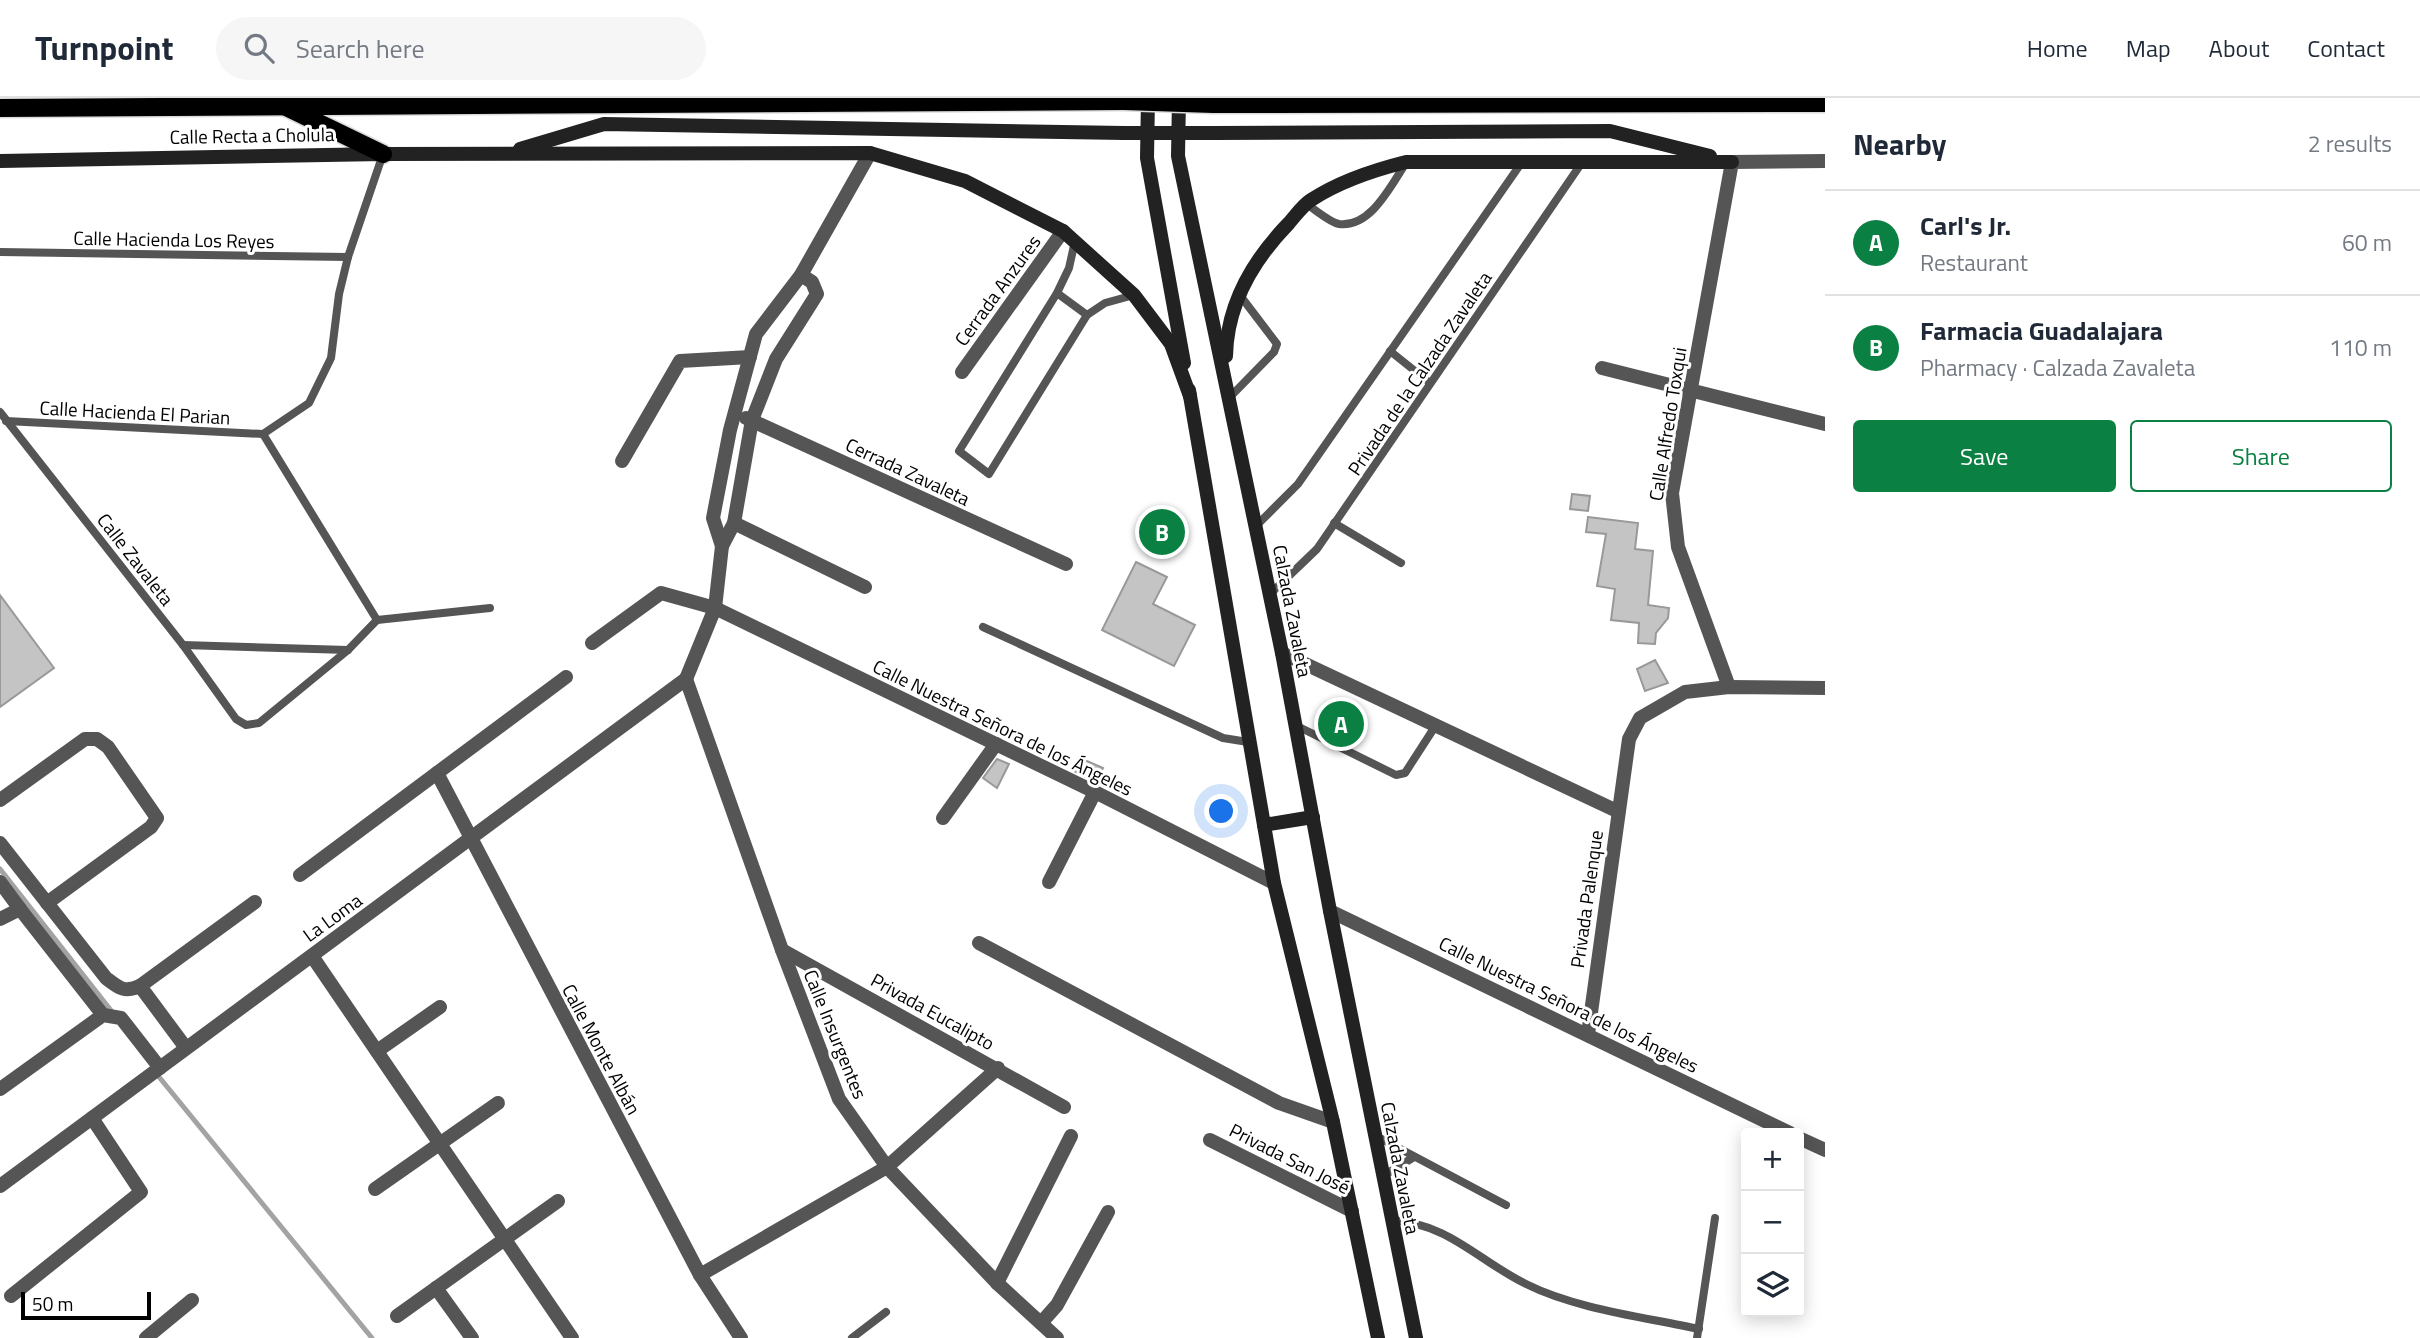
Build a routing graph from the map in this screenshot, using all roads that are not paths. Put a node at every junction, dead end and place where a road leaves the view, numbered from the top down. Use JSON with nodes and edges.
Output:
{"nodes":[{"id":1,"x":1148,"y":98,"type":"edge"},
{"id":2,"x":1179,"y":98,"type":"edge"},
{"id":3,"x":1825,"y":103,"type":"edge"},
{"id":4,"x":283,"y":105,"type":"junction"},
{"id":5,"x":0,"y":108,"type":"edge"},
{"id":6,"x":870,"y":153,"type":"junction"},
{"id":7,"x":383,"y":154,"type":"junction"},
{"id":8,"x":506,"y":154,"type":"junction"},
{"id":9,"x":0,"y":161,"type":"edge"},
{"id":10,"x":1522,"y":161,"type":"junction"},
{"id":11,"x":1583,"y":161,"type":"junction"},
{"id":12,"x":1825,"y":161,"type":"edge"},
{"id":13,"x":1406,"y":162,"type":"junction"},
{"id":14,"x":1732,"y":162,"type":"junction"},
{"id":15,"x":1306,"y":204,"type":"junction"},
{"id":16,"x":1063,"y":231,"type":"junction"},
{"id":17,"x":1074,"y":241,"type":"junction"},
{"id":18,"x":0,"y":252,"type":"edge"},
{"id":19,"x":348,"y":257,"type":"junction"},
{"id":20,"x":801,"y":275,"type":"junction"},
{"id":21,"x":1057,"y":293,"type":"junction"},
{"id":22,"x":1239,"y":294,"type":"junction"},
{"id":23,"x":1134,"y":295,"type":"junction"},
{"id":24,"x":1087,"y":315,"type":"junction"},
{"id":25,"x":1390,"y":351,"type":"junction"},
{"id":26,"x":750,"y":357,"type":"junction"},
{"id":27,"x":1602,"y":368,"type":"dead end"},
{"id":28,"x":962,"y":372,"type":"dead end"},
{"id":29,"x":1225,"y":382,"type":"junction"},
{"id":30,"x":1430,"y":383,"type":"junction"},
{"id":31,"x":1691,"y":388,"type":"junction"},
{"id":32,"x":1191,"y":396,"type":"junction"},
{"id":33,"x":1229,"y":398,"type":"junction"},
{"id":34,"x":0,"y":412,"type":"edge"},
{"id":35,"x":734,"y":414,"type":"junction"},
{"id":36,"x":752,"y":420,"type":"junction"},
{"id":37,"x":6,"y":421,"type":"junction"},
{"id":38,"x":1825,"y":424,"type":"edge"},
{"id":39,"x":263,"y":434,"type":"junction"},
{"id":40,"x":622,"y":461,"type":"dead end"},
{"id":41,"x":734,"y":523,"type":"junction"},
{"id":42,"x":1334,"y":523,"type":"junction"},
{"id":43,"x":1256,"y":526,"type":"junction"},
{"id":44,"x":722,"y":546,"type":"junction"},
{"id":45,"x":1401,"y":563,"type":"dead end"},
{"id":46,"x":1066,"y":564,"type":"dead end"},
{"id":47,"x":865,"y":587,"type":"dead end"},
{"id":48,"x":1270,"y":594,"type":"junction"},
{"id":49,"x":489,"y":608,"type":"dead end"},
{"id":50,"x":715,"y":608,"type":"junction"},
{"id":51,"x":377,"y":620,"type":"junction"},
{"id":52,"x":983,"y":627,"type":"dead end"},
{"id":53,"x":592,"y":643,"type":"dead end"},
{"id":54,"x":183,"y":645,"type":"junction"},
{"id":55,"x":348,"y":650,"type":"junction"},
{"id":56,"x":1282,"y":653,"type":"junction"},
{"id":57,"x":566,"y":677,"type":"dead end"},
{"id":58,"x":686,"y":678,"type":"junction"},
{"id":59,"x":1729,"y":687,"type":"junction"},
{"id":60,"x":1825,"y":688,"type":"edge"},
{"id":61,"x":1295,"y":724,"type":"junction"},
{"id":62,"x":1436,"y":725,"type":"junction"},
{"id":63,"x":1248,"y":741,"type":"junction"},
{"id":64,"x":996,"y":744,"type":"junction"},
{"id":65,"x":436,"y":773,"type":"junction"},
{"id":66,"x":1095,"y":792,"type":"junction"},
{"id":67,"x":0,"y":800,"type":"edge"},
{"id":68,"x":1618,"y":810,"type":"junction"},
{"id":69,"x":1313,"y":817,"type":"junction"},
{"id":70,"x":943,"y":818,"type":"dead end"},
{"id":71,"x":1264,"y":825,"type":"junction"},
{"id":72,"x":469,"y":840,"type":"junction"},
{"id":73,"x":0,"y":843,"type":"edge"},
{"id":74,"x":300,"y":875,"type":"dead end"},
{"id":75,"x":0,"y":882,"type":"edge"},
{"id":76,"x":1049,"y":882,"type":"dead end"},
{"id":77,"x":1274,"y":883,"type":"junction"},
{"id":78,"x":255,"y":902,"type":"dead end"},
{"id":79,"x":47,"y":903,"type":"junction"},
{"id":80,"x":20,"y":909,"type":"junction"},
{"id":81,"x":1330,"y":911,"type":"junction"},
{"id":82,"x":0,"y":919,"type":"edge"},
{"id":83,"x":979,"y":943,"type":"dead end"},
{"id":84,"x":782,"y":950,"type":"junction"},
{"id":85,"x":312,"y":956,"type":"junction"},
{"id":86,"x":140,"y":986,"type":"junction"},
{"id":87,"x":440,"y":1007,"type":"dead end"},
{"id":88,"x":103,"y":1016,"type":"junction"},
{"id":89,"x":1588,"y":1034,"type":"junction"},
{"id":90,"x":186,"y":1048,"type":"junction"},
{"id":91,"x":377,"y":1051,"type":"junction"},
{"id":92,"x":160,"y":1068,"type":"junction"},
{"id":93,"x":998,"y":1068,"type":"junction"},
{"id":94,"x":0,"y":1089,"type":"edge"},
{"id":95,"x":498,"y":1103,"type":"dead end"},
{"id":96,"x":1064,"y":1107,"type":"dead end"},
{"id":97,"x":92,"y":1118,"type":"junction"},
{"id":98,"x":1333,"y":1122,"type":"junction"},
{"id":99,"x":1780,"y":1128,"type":"edge"},
{"id":100,"x":1375,"y":1135,"type":"junction"},
{"id":101,"x":1071,"y":1136,"type":"dead end"},
{"id":102,"x":1210,"y":1140,"type":"dead end"},
{"id":103,"x":1804,"y":1140,"type":"edge"},
{"id":104,"x":440,"y":1143,"type":"junction"},
{"id":105,"x":1825,"y":1150,"type":"edge"},
{"id":106,"x":1414,"y":1157,"type":"junction"},
{"id":107,"x":887,"y":1167,"type":"junction"},
{"id":108,"x":1383,"y":1176,"type":"junction"},
{"id":109,"x":0,"y":1186,"type":"edge"},
{"id":110,"x":375,"y":1189,"type":"dead end"},
{"id":111,"x":558,"y":1202,"type":"dead end"},
{"id":112,"x":1506,"y":1205,"type":"dead end"},
{"id":113,"x":1352,"y":1211,"type":"junction"},
{"id":114,"x":1108,"y":1212,"type":"dead end"},
{"id":115,"x":1715,"y":1218,"type":"dead end"},
{"id":116,"x":1391,"y":1220,"type":"junction"},
{"id":117,"x":505,"y":1239,"type":"junction"},
{"id":118,"x":700,"y":1275,"type":"junction"},
{"id":119,"x":997,"y":1283,"type":"junction"},
{"id":120,"x":436,"y":1288,"type":"junction"},
{"id":121,"x":11,"y":1296,"type":"dead end"},
{"id":122,"x":192,"y":1300,"type":"dead end"},
{"id":123,"x":886,"y":1312,"type":"dead end"},
{"id":124,"x":397,"y":1316,"type":"dead end"},
{"id":125,"x":1041,"y":1323,"type":"junction"},
{"id":126,"x":1698,"y":1334,"type":"edge"},
{"id":127,"x":146,"y":1338,"type":"edge"},
{"id":128,"x":472,"y":1338,"type":"edge"},
{"id":129,"x":572,"y":1338,"type":"edge"},
{"id":130,"x":741,"y":1338,"type":"edge"},
{"id":131,"x":852,"y":1338,"type":"edge"},
{"id":132,"x":1057,"y":1338,"type":"edge"},
{"id":133,"x":1378,"y":1338,"type":"edge"},
{"id":134,"x":1416,"y":1338,"type":"edge"}],
"edges":[{"from":1,"to":32,"type":"main road"},
{"from":2,"to":29,"type":"main road","name":"Calzada Zavaleta"},
{"from":3,"to":4,"type":"main road","name":"Calle Recta a Cholula","bridge":true},
{"from":4,"to":5,"type":"main road","name":"Calle Recta a Cholula"},
{"from":4,"to":7,"type":"main road"},
{"from":6,"to":8,"type":"main road","name":"Calle Recta a Cholula"},
{"from":6,"to":16,"type":"main road","name":"Calle Recta a Cholula"},
{"from":6,"to":20,"type":"street"},
{"from":7,"to":8,"type":"main road","name":"Calle Recta a Cholula"},
{"from":7,"to":9,"type":"main road","name":"Calle Recta a Cholula"},
{"from":7,"to":19,"type":"lane"},
{"from":8,"to":14,"type":"main road","bridge":true},
{"from":10,"to":11,"type":"main road"},
{"from":10,"to":13,"type":"main road"},
{"from":10,"to":25,"type":"lane"},
{"from":11,"to":14,"type":"main road"},
{"from":11,"to":30,"type":"lane","name":"Privada de la Calzada Zavaleta"},
{"from":12,"to":14,"type":"street"},
{"from":13,"to":15,"type":"main road"},
{"from":13,"to":15,"type":"lane"},
{"from":14,"to":31,"type":"street","name":"Calle Alfredo Toxqui"},
{"from":15,"to":22,"type":"main road"},
{"from":16,"to":17,"type":"main road","name":"Calle Recta a Cholula"},
{"from":16,"to":28,"type":"street","name":"Cerrada Anzures"},
{"from":17,"to":21,"type":"lane"},
{"from":17,"to":23,"type":"main road","name":"Calle Recta a Cholula"},
{"from":18,"to":19,"type":"lane","name":"Calle Hacienda Los Reyes"},
{"from":19,"to":39,"type":"lane"},
{"from":20,"to":26,"type":"street"},
{"from":20,"to":36,"type":"street"},
{"from":21,"to":24,"type":"lane"},
{"from":21,"to":24,"type":"lane"},
{"from":22,"to":29,"type":"main road"},
{"from":22,"to":33,"type":"lane"},
{"from":23,"to":24,"type":"lane"},
{"from":23,"to":32,"type":"main road","name":"Calle Recta a Cholula"},
{"from":25,"to":30,"type":"lane"},
{"from":25,"to":43,"type":"lane"},
{"from":26,"to":35,"type":"street"},
{"from":26,"to":40,"type":"street"},
{"from":27,"to":31,"type":"street"},
{"from":29,"to":33,"type":"main road","name":"Calzada Zavaleta"},
{"from":30,"to":42,"type":"lane","name":"Privada de la Calzada Zavaleta"},
{"from":31,"to":38,"type":"street"},
{"from":31,"to":59,"type":"street","name":"Calle Alfredo Toxqui"},
{"from":32,"to":63,"type":"main road"},
{"from":33,"to":43,"type":"main road","name":"Calzada Zavaleta"},
{"from":34,"to":37,"type":"lane","name":"Calle Zavaleta"},
{"from":35,"to":36,"type":"street","name":"Cerrada Zavaleta"},
{"from":35,"to":44,"type":"street"},
{"from":36,"to":41,"type":"street"},
{"from":36,"to":46,"type":"street","name":"Cerrada Zavaleta"},
{"from":37,"to":39,"type":"lane","name":"Calle Hacienda El Parian"},
{"from":37,"to":54,"type":"lane","name":"Calle Zavaleta"},
{"from":39,"to":51,"type":"lane"},
{"from":41,"to":44,"type":"street"},
{"from":41,"to":47,"type":"street"},
{"from":42,"to":45,"type":"lane"},
{"from":42,"to":48,"type":"lane","name":"Privada de la Calzada Zavaleta"},
{"from":43,"to":48,"type":"main road","name":"Calzada Zavaleta"},
{"from":44,"to":50,"type":"street"},
{"from":48,"to":56,"type":"main road","name":"Calzada Zavaleta"},
{"from":49,"to":51,"type":"lane"},
{"from":50,"to":53,"type":"street","name":"Calle Nuestra Señora de los Ángeles"},
{"from":50,"to":58,"type":"street"},
{"from":50,"to":64,"type":"street","name":"Calle Nuestra Señora de los Ángeles"},
{"from":51,"to":55,"type":"lane"},
{"from":52,"to":63,"type":"lane"},
{"from":54,"to":55,"type":"lane"},
{"from":54,"to":55,"type":"lane","name":"Calle Zavaleta"},
{"from":56,"to":61,"type":"main road","name":"Calzada Zavaleta"},
{"from":56,"to":62,"type":"street"},
{"from":57,"to":65,"type":"street"},
{"from":58,"to":72,"type":"street","name":"La Loma"},
{"from":58,"to":84,"type":"street","name":"Calle Insurgentes"},
{"from":59,"to":60,"type":"street","name":"Privada Palenque"},
{"from":59,"to":68,"type":"street","name":"Privada Palenque"},
{"from":61,"to":62,"type":"lane"},
{"from":61,"to":69,"type":"main road","name":"Calzada Zavaleta"},
{"from":62,"to":68,"type":"street"},
{"from":63,"to":71,"type":"main road"},
{"from":64,"to":66,"type":"street","name":"Calle Nuestra Señora de los Ángeles"},
{"from":64,"to":70,"type":"street"},
{"from":65,"to":72,"type":"street","name":"Calle Monte Albán"},
{"from":65,"to":74,"type":"street"},
{"from":66,"to":76,"type":"street"},
{"from":66,"to":77,"type":"street","name":"Calle Nuestra Señora de los Ángeles"},
{"from":67,"to":79,"type":"street"},
{"from":68,"to":89,"type":"street","name":"Privada Palenque"},
{"from":69,"to":71,"type":"main road"},
{"from":69,"to":81,"type":"main road","name":"Calzada Zavaleta"},
{"from":71,"to":77,"type":"main road"},
{"from":72,"to":85,"type":"street","name":"La Loma"},
{"from":72,"to":118,"type":"street","name":"Calle Monte Albán"},
{"from":73,"to":79,"type":"street"},
{"from":75,"to":80,"type":"street"},
{"from":77,"to":98,"type":"main road"},
{"from":78,"to":86,"type":"street"},
{"from":79,"to":86,"type":"street"},
{"from":80,"to":82,"type":"street"},
{"from":80,"to":88,"type":"street"},
{"from":81,"to":89,"type":"street","name":"Calle Nuestra Señora de los Ángeles"},
{"from":81,"to":100,"type":"main road","name":"Calzada Zavaleta"},
{"from":83,"to":98,"type":"street"},
{"from":84,"to":93,"type":"street","name":"Privada Eucalipto"},
{"from":84,"to":107,"type":"street","name":"Calle Insurgentes"},
{"from":85,"to":90,"type":"street","name":"La Loma"},
{"from":85,"to":91,"type":"street"},
{"from":86,"to":90,"type":"street"},
{"from":87,"to":91,"type":"street"},
{"from":88,"to":92,"type":"street"},
{"from":88,"to":94,"type":"street"},
{"from":89,"to":99,"type":"street","name":"Calle Nuestra Señora de los Ángeles"},
{"from":90,"to":92,"type":"street","name":"La Loma"},
{"from":91,"to":104,"type":"street"},
{"from":92,"to":97,"type":"street","name":"La Loma"},
{"from":93,"to":96,"type":"street","name":"Privada Eucalipto"},
{"from":93,"to":107,"type":"street"},
{"from":95,"to":104,"type":"street"},
{"from":97,"to":109,"type":"street","name":"La Loma"},
{"from":97,"to":121,"type":"street"},
{"from":98,"to":113,"type":"main road"},
{"from":100,"to":106,"type":"lane"},
{"from":100,"to":108,"type":"main road","name":"Calzada Zavaleta"},
{"from":101,"to":119,"type":"street"},
{"from":102,"to":113,"type":"street","name":"Privada San José"},
{"from":103,"to":105,"type":"street"},
{"from":104,"to":110,"type":"street"},
{"from":104,"to":117,"type":"street"},
{"from":106,"to":108,"type":"lane"},
{"from":106,"to":112,"type":"lane"},
{"from":107,"to":118,"type":"street"},
{"from":107,"to":119,"type":"street","name":"Calle Insurgentes"},
{"from":108,"to":116,"type":"main road","name":"Calzada Zavaleta"},
{"from":111,"to":117,"type":"street"},
{"from":113,"to":133,"type":"main road"},
{"from":114,"to":125,"type":"street"},
{"from":115,"to":126,"type":"lane"},
{"from":116,"to":126,"type":"lane"},
{"from":116,"to":134,"type":"main road","name":"Calzada Zavaleta"},
{"from":117,"to":120,"type":"street"},
{"from":117,"to":129,"type":"street"},
{"from":118,"to":130,"type":"street","name":"Calle Monte Albán"},
{"from":119,"to":125,"type":"street","name":"Calle Insurgentes"},
{"from":120,"to":124,"type":"street"},
{"from":120,"to":128,"type":"street"},
{"from":122,"to":127,"type":"street"},
{"from":123,"to":131,"type":"lane"},
{"from":125,"to":132,"type":"street","name":"Calle Insurgentes"}]}
